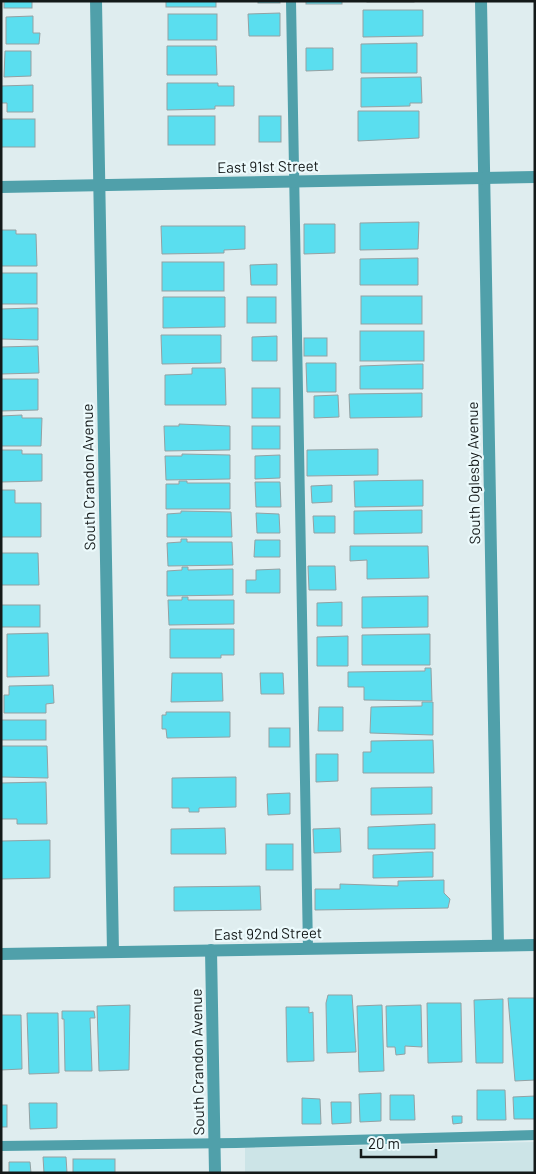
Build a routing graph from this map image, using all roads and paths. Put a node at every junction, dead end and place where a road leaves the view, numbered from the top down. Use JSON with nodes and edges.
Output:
{"nodes":[{"id":1,"x":96,"y":1,"type":"edge"},
{"id":2,"x":291,"y":1,"type":"edge"},
{"id":3,"x":481,"y":1,"type":"edge"},
{"id":4,"x":535,"y":177,"type":"edge"},
{"id":5,"x":484,"y":178,"type":"junction"},
{"id":6,"x":294,"y":182,"type":"junction"},
{"id":7,"x":100,"y":185,"type":"junction"},
{"id":8,"x":1,"y":187,"type":"edge"},
{"id":9,"x":535,"y":944,"type":"edge"},
{"id":10,"x":498,"y":945,"type":"junction"},
{"id":11,"x":308,"y":948,"type":"junction"},
{"id":12,"x":211,"y":950,"type":"junction"},
{"id":13,"x":113,"y":952,"type":"junction"},
{"id":14,"x":1,"y":954,"type":"edge"},
{"id":15,"x":535,"y":1135,"type":"edge"},
{"id":16,"x":214,"y":1144,"type":"junction"},
{"id":17,"x":1,"y":1146,"type":"edge"},
{"id":18,"x":215,"y":1173,"type":"edge"}],
"edges":[{"from":1,"to":7,"type":"street","name":"South Crandon Avenue"},
{"from":2,"to":6,"type":"lane"},
{"from":3,"to":5,"type":"street","name":"South Oglesby Avenue"},
{"from":4,"to":5,"type":"street","name":"East 91st Street"},
{"from":5,"to":6,"type":"street","name":"East 91st Street"},
{"from":5,"to":10,"type":"street","name":"South Oglesby Avenue"},
{"from":6,"to":7,"type":"street","name":"East 91st Street"},
{"from":6,"to":11,"type":"lane"},
{"from":7,"to":8,"type":"street","name":"East 91st Street"},
{"from":7,"to":13,"type":"street","name":"South Crandon Avenue"},
{"from":9,"to":10,"type":"street","name":"East 92nd Street"},
{"from":10,"to":11,"type":"street","name":"East 92nd Street"},
{"from":11,"to":12,"type":"street","name":"East 92nd Street"},
{"from":12,"to":13,"type":"street","name":"East 92nd Street"},
{"from":12,"to":16,"type":"street","name":"South Crandon Avenue"},
{"from":13,"to":14,"type":"street","name":"East 92nd Street"},
{"from":15,"to":16,"type":"lane"},
{"from":16,"to":17,"type":"lane"},
{"from":16,"to":18,"type":"street","name":"South Crandon Avenue"}]}
